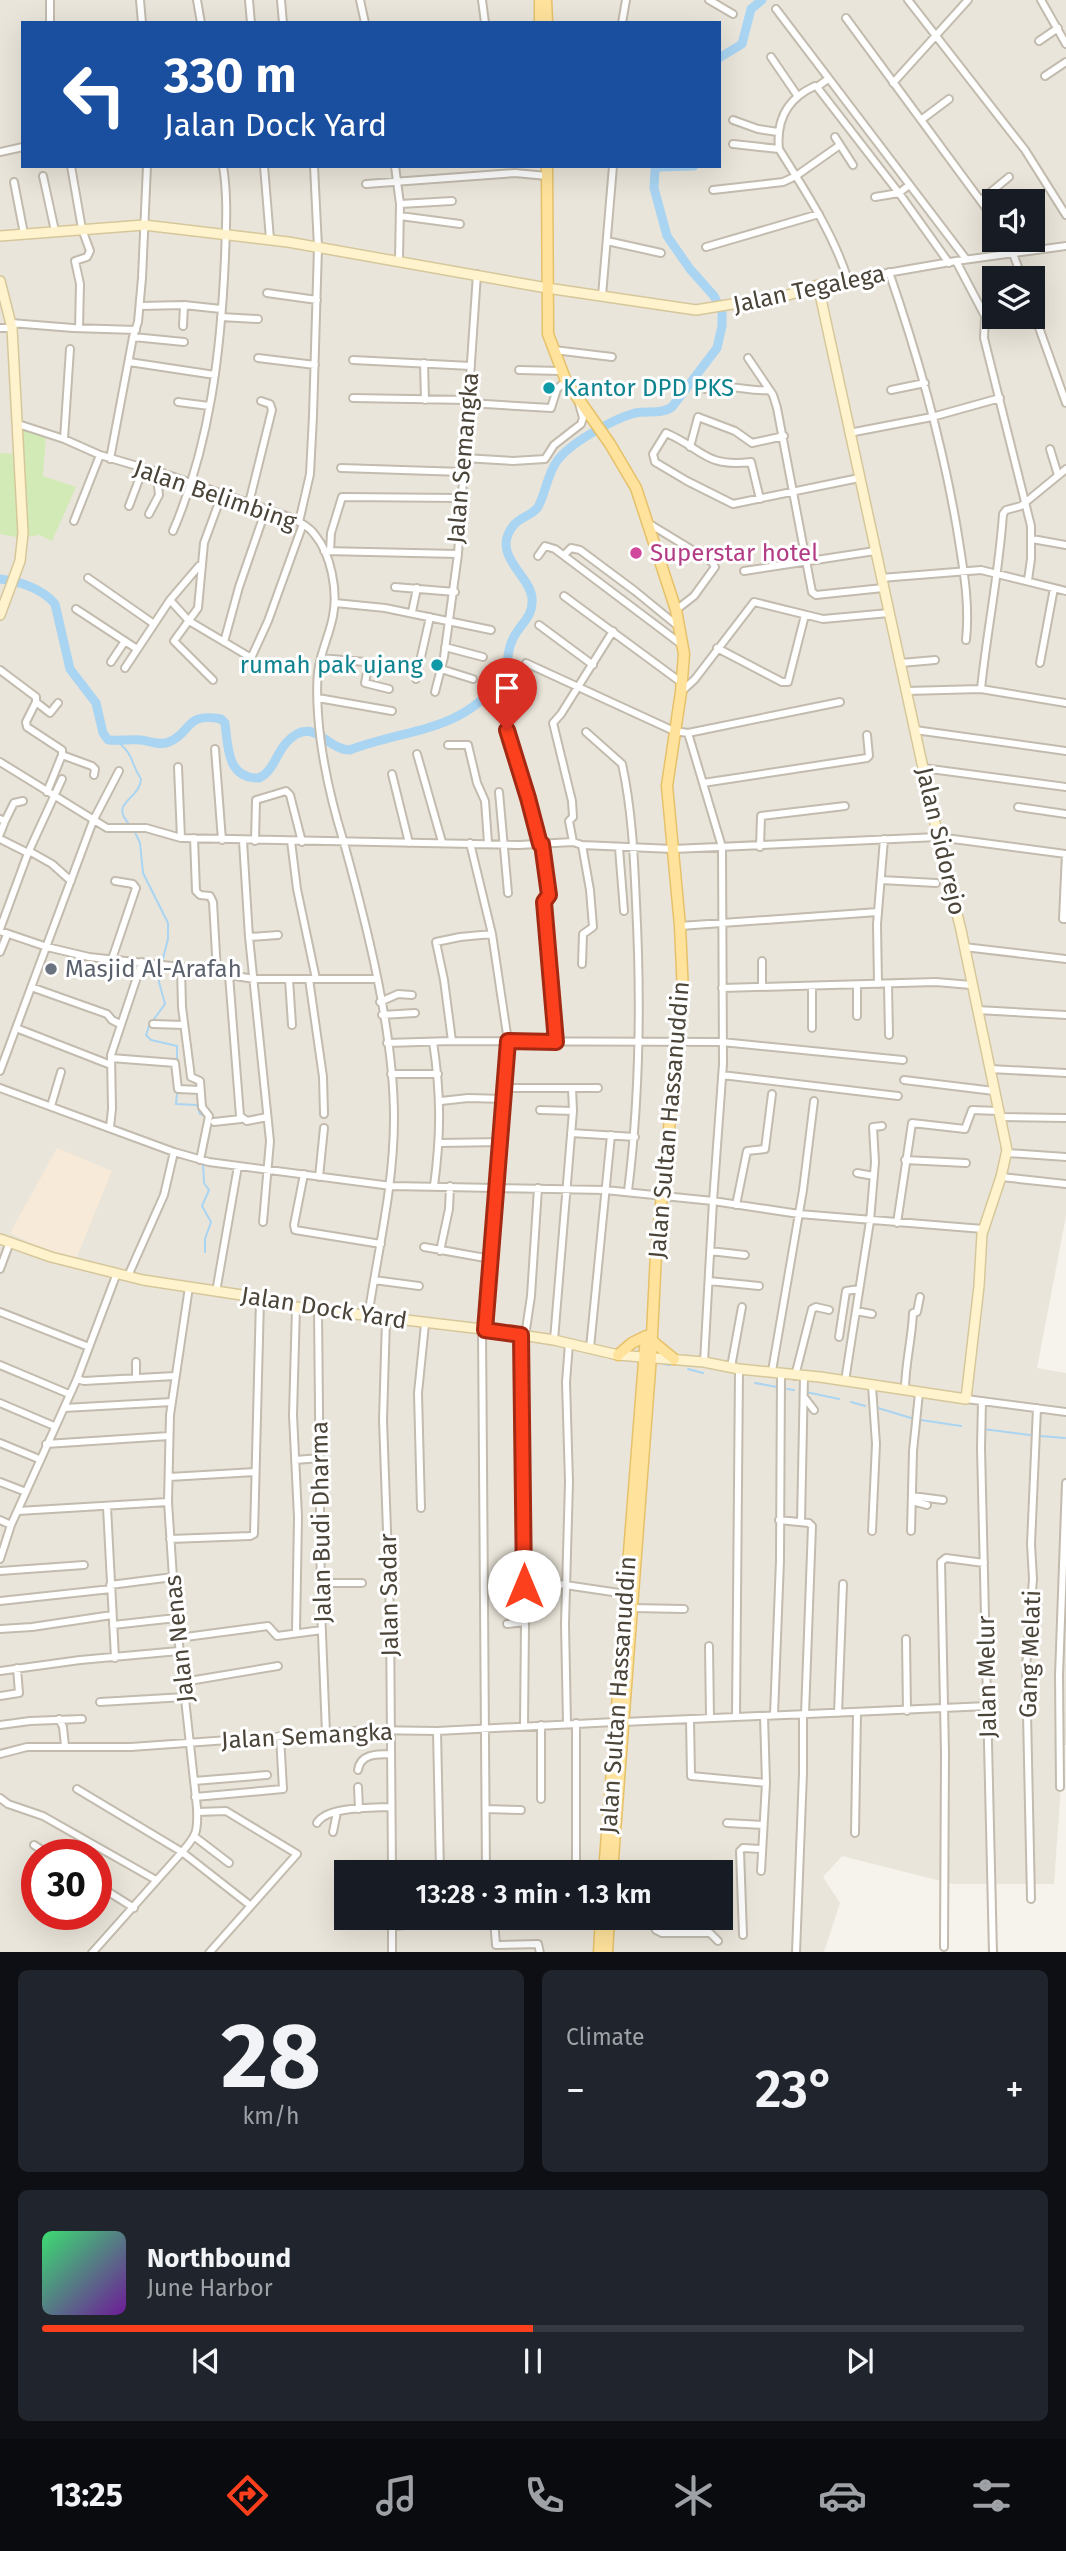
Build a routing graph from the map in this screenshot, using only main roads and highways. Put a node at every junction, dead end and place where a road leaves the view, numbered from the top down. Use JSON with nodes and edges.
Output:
{"nodes":[{"id":1,"x":540,"y":0,"type":"edge"},
{"id":2,"x":547,"y":0,"type":"edge"},
{"id":3,"x":540,"y":21,"type":"edge"},
{"id":4,"x":547,"y":21,"type":"edge"},
{"id":5,"x":549,"y":169,"type":"edge"},
{"id":6,"x":648,"y":1338,"type":"junction"},
{"id":7,"x":618,"y":1355,"type":"road end"},
{"id":8,"x":647,"y":1356,"type":"junction"},
{"id":9,"x":674,"y":1359,"type":"road end"},
{"id":10,"x":619,"y":1722,"type":"junction"},
{"id":11,"x":615,"y":1792,"type":"junction"},
{"id":12,"x":606,"y":1860,"type":"edge"},
{"id":13,"x":612,"y":1860,"type":"edge"},
{"id":14,"x":600,"y":1930,"type":"edge"},
{"id":15,"x":608,"y":1930,"type":"edge"},
{"id":16,"x":598,"y":1952,"type":"edge"},
{"id":17,"x":607,"y":1952,"type":"edge"}],
"edges":[{"from":1,"to":3,"type":"main road"},
{"from":2,"to":4,"type":"main road"},
{"from":5,"to":6,"type":"main road","name":"Jalan Sultan Hassanuddin"},
{"from":6,"to":7,"type":"main road"},
{"from":6,"to":8,"type":"main road","name":"Jalan Sultan Hassanuddin"},
{"from":6,"to":9,"type":"main road"},
{"from":8,"to":10,"type":"main road","name":"Jalan Sultan Hassanuddin"},
{"from":8,"to":10,"type":"main road","name":"Jalan Sultan Hassanuddin"},
{"from":10,"to":11,"type":"main road","name":"Jalan Sultan Hassanuddin"},
{"from":11,"to":12,"type":"main road","name":"Jalan Sultan Hassanuddin"},
{"from":11,"to":13,"type":"main road","name":"Jalan Sultan Hassanuddin"},
{"from":14,"to":16,"type":"main road"},
{"from":15,"to":17,"type":"main road"}]}
